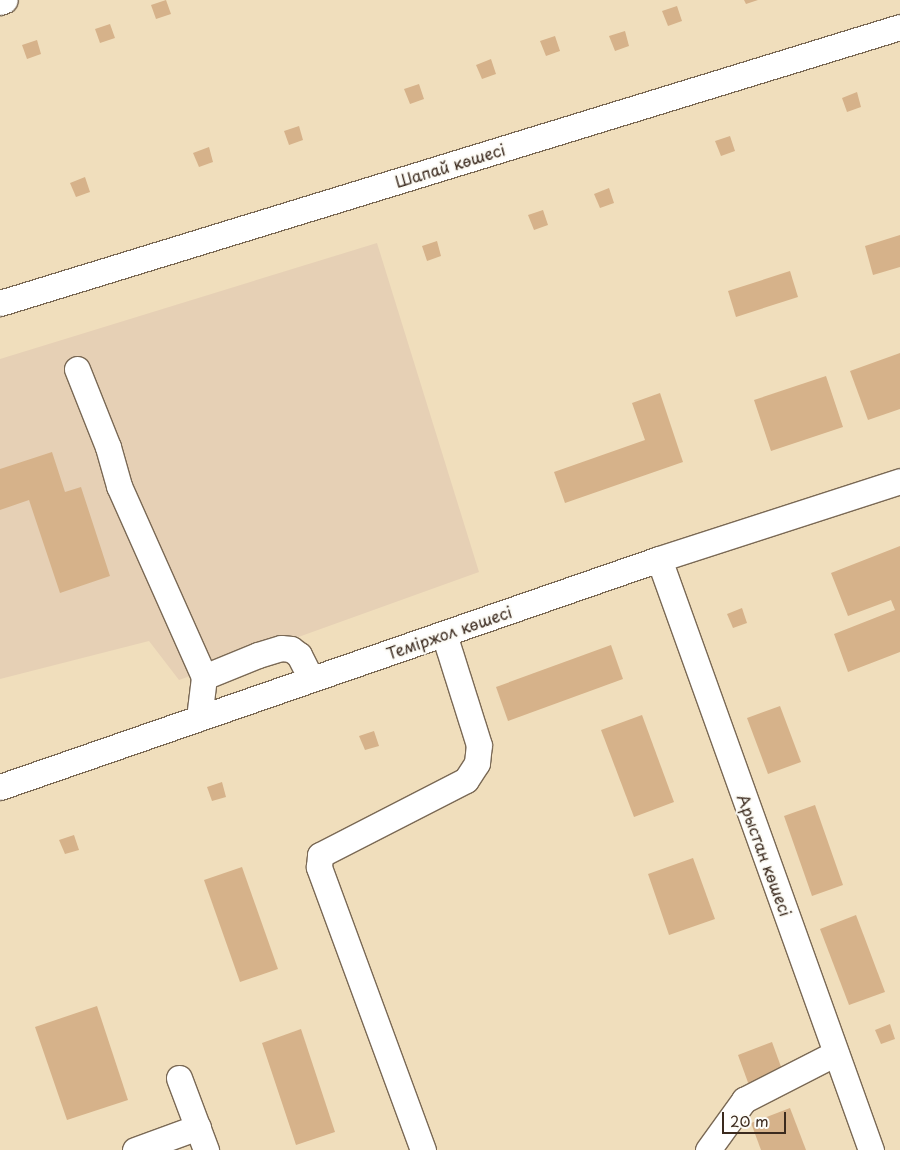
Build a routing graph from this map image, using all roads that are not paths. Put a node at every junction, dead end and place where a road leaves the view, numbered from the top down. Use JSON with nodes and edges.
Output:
{"nodes":[{"id":1,"x":6,"y":0,"type":"edge"},
{"id":2,"x":0,"y":2,"type":"edge"},
{"id":3,"x":900,"y":27,"type":"edge"},
{"id":4,"x":0,"y":303,"type":"edge"},
{"id":5,"x":77,"y":370,"type":"dead end"},
{"id":6,"x":900,"y":481,"type":"edge"},
{"id":7,"x":659,"y":559,"type":"junction"},
{"id":8,"x":444,"y":634,"type":"junction"},
{"id":9,"x":204,"y":677,"type":"junction"},
{"id":10,"x":312,"y":679,"type":"junction"},
{"id":11,"x":199,"y":718,"type":"junction"},
{"id":12,"x":0,"y":787,"type":"edge"},
{"id":13,"x":836,"y":1053,"type":"junction"},
{"id":14,"x":179,"y":1078,"type":"dead end"},
{"id":15,"x":202,"y":1139,"type":"edge"},
{"id":16,"x":135,"y":1150,"type":"edge"},
{"id":17,"x":423,"y":1150,"type":"edge"},
{"id":18,"x":708,"y":1150,"type":"edge"},
{"id":19,"x":871,"y":1150,"type":"edge"}],
"edges":[{"from":1,"to":2,"type":"street"},
{"from":3,"to":4,"type":"street","name":"Шапай көшесі"},
{"from":5,"to":9,"type":"street"},
{"from":6,"to":7,"type":"street","name":"Теміржол көшесі"},
{"from":7,"to":8,"type":"street","name":"Теміржол көшесі"},
{"from":7,"to":13,"type":"street","name":"Арыстан көшесі"},
{"from":8,"to":10,"type":"street","name":"Теміржол көшесі"},
{"from":8,"to":17,"type":"street"},
{"from":9,"to":10,"type":"street"},
{"from":9,"to":11,"type":"street"},
{"from":10,"to":11,"type":"street","name":"Теміржол көшесі"},
{"from":11,"to":12,"type":"street","name":"Теміржол көшесі"},
{"from":13,"to":18,"type":"street"},
{"from":13,"to":19,"type":"street","name":"Арыстан көшесі"},
{"from":14,"to":15,"type":"street"},
{"from":15,"to":16,"type":"street"}]}
